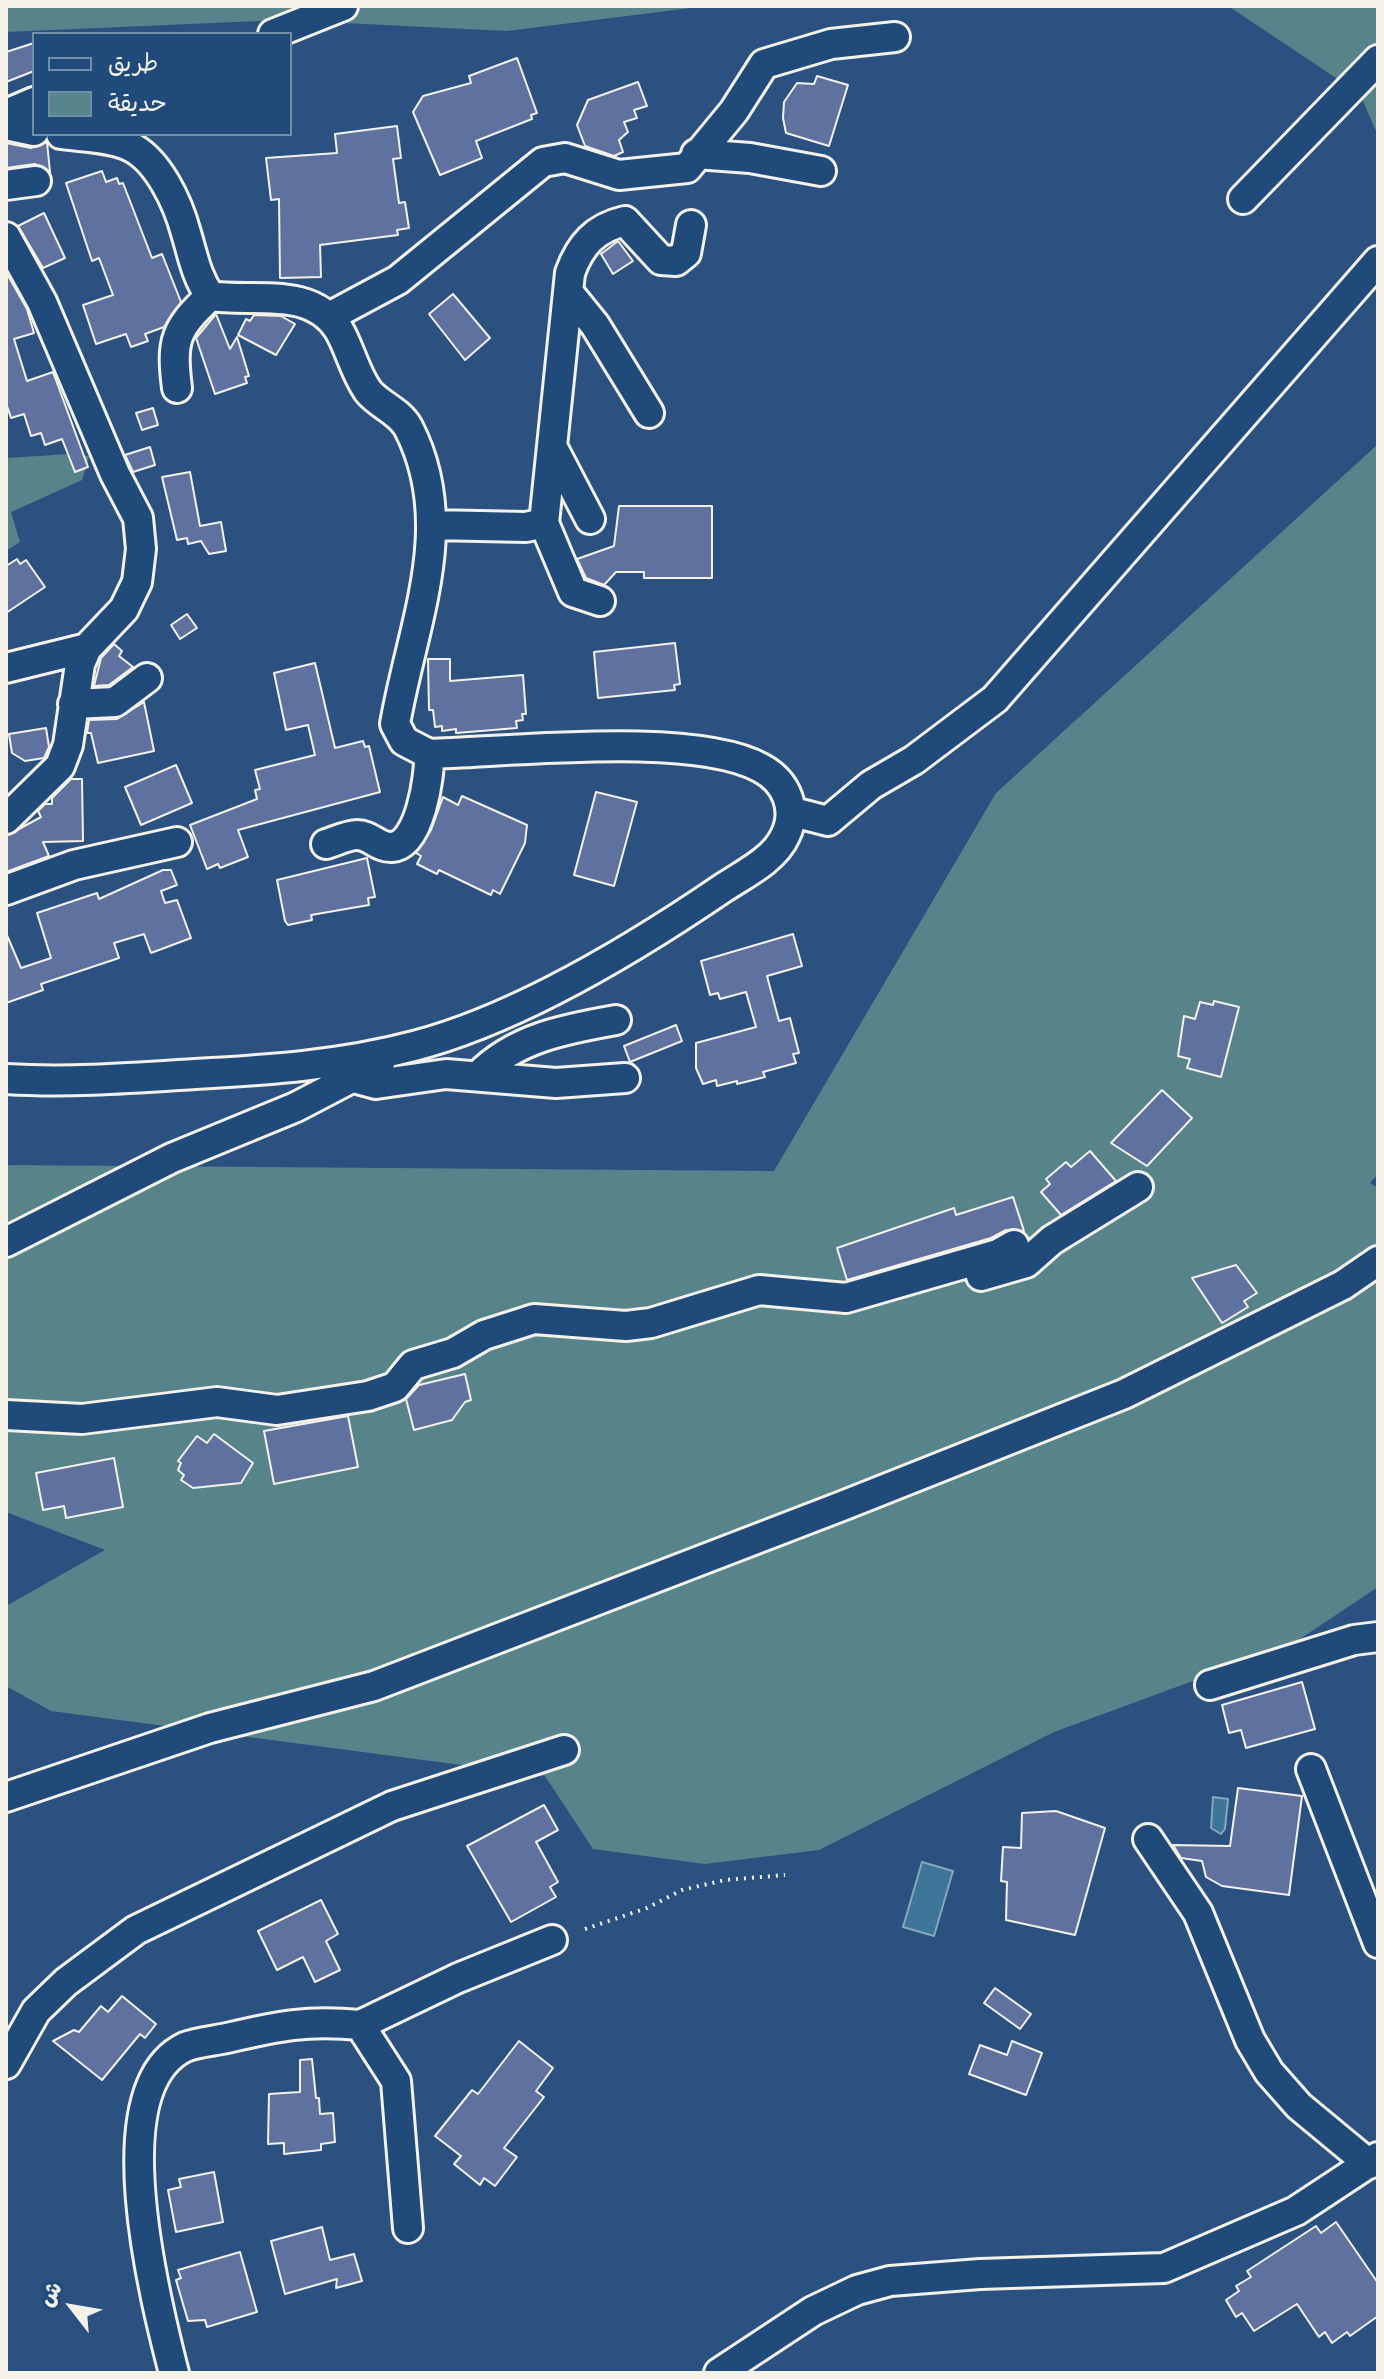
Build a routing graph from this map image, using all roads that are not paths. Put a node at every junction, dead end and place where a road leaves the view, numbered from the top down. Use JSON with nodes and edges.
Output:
{"nodes":[{"id":1,"x":343,"y":6,"type":"edge"},
{"id":2,"x":278,"y":32,"type":"edge"},
{"id":3,"x":895,"y":37,"type":"dead end"},
{"id":4,"x":1378,"y":60,"type":"edge"},
{"id":5,"x":32,"y":103,"type":"edge"},
{"id":6,"x":6,"y":114,"type":"edge"},
{"id":7,"x":6,"y":125,"type":"edge"},
{"id":8,"x":32,"y":131,"type":"edge"},
{"id":9,"x":73,"y":136,"type":"edge"},
{"id":10,"x":696,"y":154,"type":"junction"},
{"id":11,"x":821,"y":171,"type":"dead end"},
{"id":12,"x":36,"y":181,"type":"dead end"},
{"id":13,"x":6,"y":185,"type":"edge"},
{"id":14,"x":1243,"y":199,"type":"dead end"},
{"id":15,"x":691,"y":225,"type":"dead end"},
{"id":16,"x":6,"y":237,"type":"edge"},
{"id":17,"x":1378,"y":261,"type":"edge"},
{"id":18,"x":569,"y":293,"type":"junction"},
{"id":19,"x":210,"y":296,"type":"junction"},
{"id":20,"x":329,"y":317,"type":"junction"},
{"id":21,"x":177,"y":388,"type":"dead end"},
{"id":22,"x":649,"y":413,"type":"dead end"},
{"id":23,"x":553,"y":448,"type":"junction"},
{"id":24,"x":590,"y":519,"type":"dead end"},
{"id":25,"x":544,"y":523,"type":"junction"},
{"id":26,"x":432,"y":525,"type":"junction"},
{"id":27,"x":600,"y":601,"type":"dead end"},
{"id":28,"x":87,"y":648,"type":"junction"},
{"id":29,"x":6,"y":668,"type":"edge"},
{"id":30,"x":147,"y":678,"type":"dead end"},
{"id":31,"x":73,"y":704,"type":"junction"},
{"id":32,"x":429,"y":754,"type":"junction"},
{"id":33,"x":793,"y":812,"type":"junction"},
{"id":34,"x":6,"y":819,"type":"edge"},
{"id":35,"x":177,"y":842,"type":"dead end"},
{"id":36,"x":326,"y":844,"type":"dead end"},
{"id":37,"x":6,"y":890,"type":"edge"},
{"id":38,"x":616,"y":1020,"type":"dead end"},
{"id":39,"x":414,"y":1046,"type":"junction"},
{"id":40,"x":478,"y":1076,"type":"junction"},
{"id":41,"x":353,"y":1077,"type":"junction"},
{"id":42,"x":625,"y":1078,"type":"dead end"},
{"id":43,"x":6,"y":1079,"type":"edge"},
{"id":44,"x":1138,"y":1187,"type":"dead end"},
{"id":45,"x":6,"y":1242,"type":"edge"},
{"id":46,"x":1014,"y":1245,"type":"dead end"},
{"id":47,"x":1378,"y":1261,"type":"edge"},
{"id":48,"x":874,"y":1292,"type":"junction"},
{"id":49,"x":6,"y":1415,"type":"edge"},
{"id":50,"x":1378,"y":1637,"type":"edge"},
{"id":51,"x":1210,"y":1685,"type":"dead end"},
{"id":52,"x":564,"y":1750,"type":"dead end"},
{"id":53,"x":1311,"y":1769,"type":"dead end"},
{"id":54,"x":6,"y":1797,"type":"edge"},
{"id":55,"x":1148,"y":1839,"type":"dead end"},
{"id":56,"x":552,"y":1940,"type":"dead end"},
{"id":57,"x":1378,"y":1943,"type":"edge"},
{"id":58,"x":360,"y":2025,"type":"junction"},
{"id":59,"x":6,"y":2064,"type":"edge"},
{"id":60,"x":1374,"y":2160,"type":"edge"},
{"id":61,"x":408,"y":2228,"type":"dead end"},
{"id":62,"x":174,"y":2373,"type":"edge"},
{"id":63,"x":719,"y":2373,"type":"edge"}],
"edges":[{"from":1,"to":2,"type":"street"},
{"from":3,"to":10,"type":"street"},
{"from":4,"to":14,"type":"street"},
{"from":5,"to":6,"type":"street"},
{"from":7,"to":8,"type":"street"},
{"from":9,"to":19,"type":"street"},
{"from":10,"to":11,"type":"street"},
{"from":10,"to":20,"type":"street"},
{"from":12,"to":13,"type":"street"},
{"from":15,"to":18,"type":"street"},
{"from":16,"to":28,"type":"street"},
{"from":17,"to":33,"type":"street"},
{"from":18,"to":22,"type":"street"},
{"from":18,"to":23,"type":"street"},
{"from":19,"to":20,"type":"street"},
{"from":19,"to":21,"type":"street"},
{"from":20,"to":26,"type":"street"},
{"from":23,"to":24,"type":"street"},
{"from":23,"to":25,"type":"street"},
{"from":25,"to":26,"type":"street"},
{"from":25,"to":27,"type":"street"},
{"from":26,"to":32,"type":"street"},
{"from":28,"to":29,"type":"street"},
{"from":28,"to":31,"type":"street"},
{"from":30,"to":31,"type":"street"},
{"from":31,"to":34,"type":"street"},
{"from":32,"to":33,"type":"street"},
{"from":32,"to":36,"type":"street"},
{"from":33,"to":39,"type":"street"},
{"from":35,"to":37,"type":"street"},
{"from":38,"to":40,"type":"street"},
{"from":39,"to":41,"type":"street"},
{"from":39,"to":43,"type":"street"},
{"from":40,"to":41,"type":"street"},
{"from":40,"to":42,"type":"street"},
{"from":41,"to":45,"type":"street"},
{"from":44,"to":48,"type":"street"},
{"from":46,"to":48,"type":"street"},
{"from":47,"to":54,"type":"street"},
{"from":48,"to":49,"type":"street"},
{"from":50,"to":51,"type":"street"},
{"from":52,"to":59,"type":"street"},
{"from":53,"to":57,"type":"street"},
{"from":55,"to":60,"type":"street"},
{"from":56,"to":58,"type":"street"},
{"from":58,"to":61,"type":"street"},
{"from":58,"to":62,"type":"street"},
{"from":60,"to":63,"type":"street"}]}
